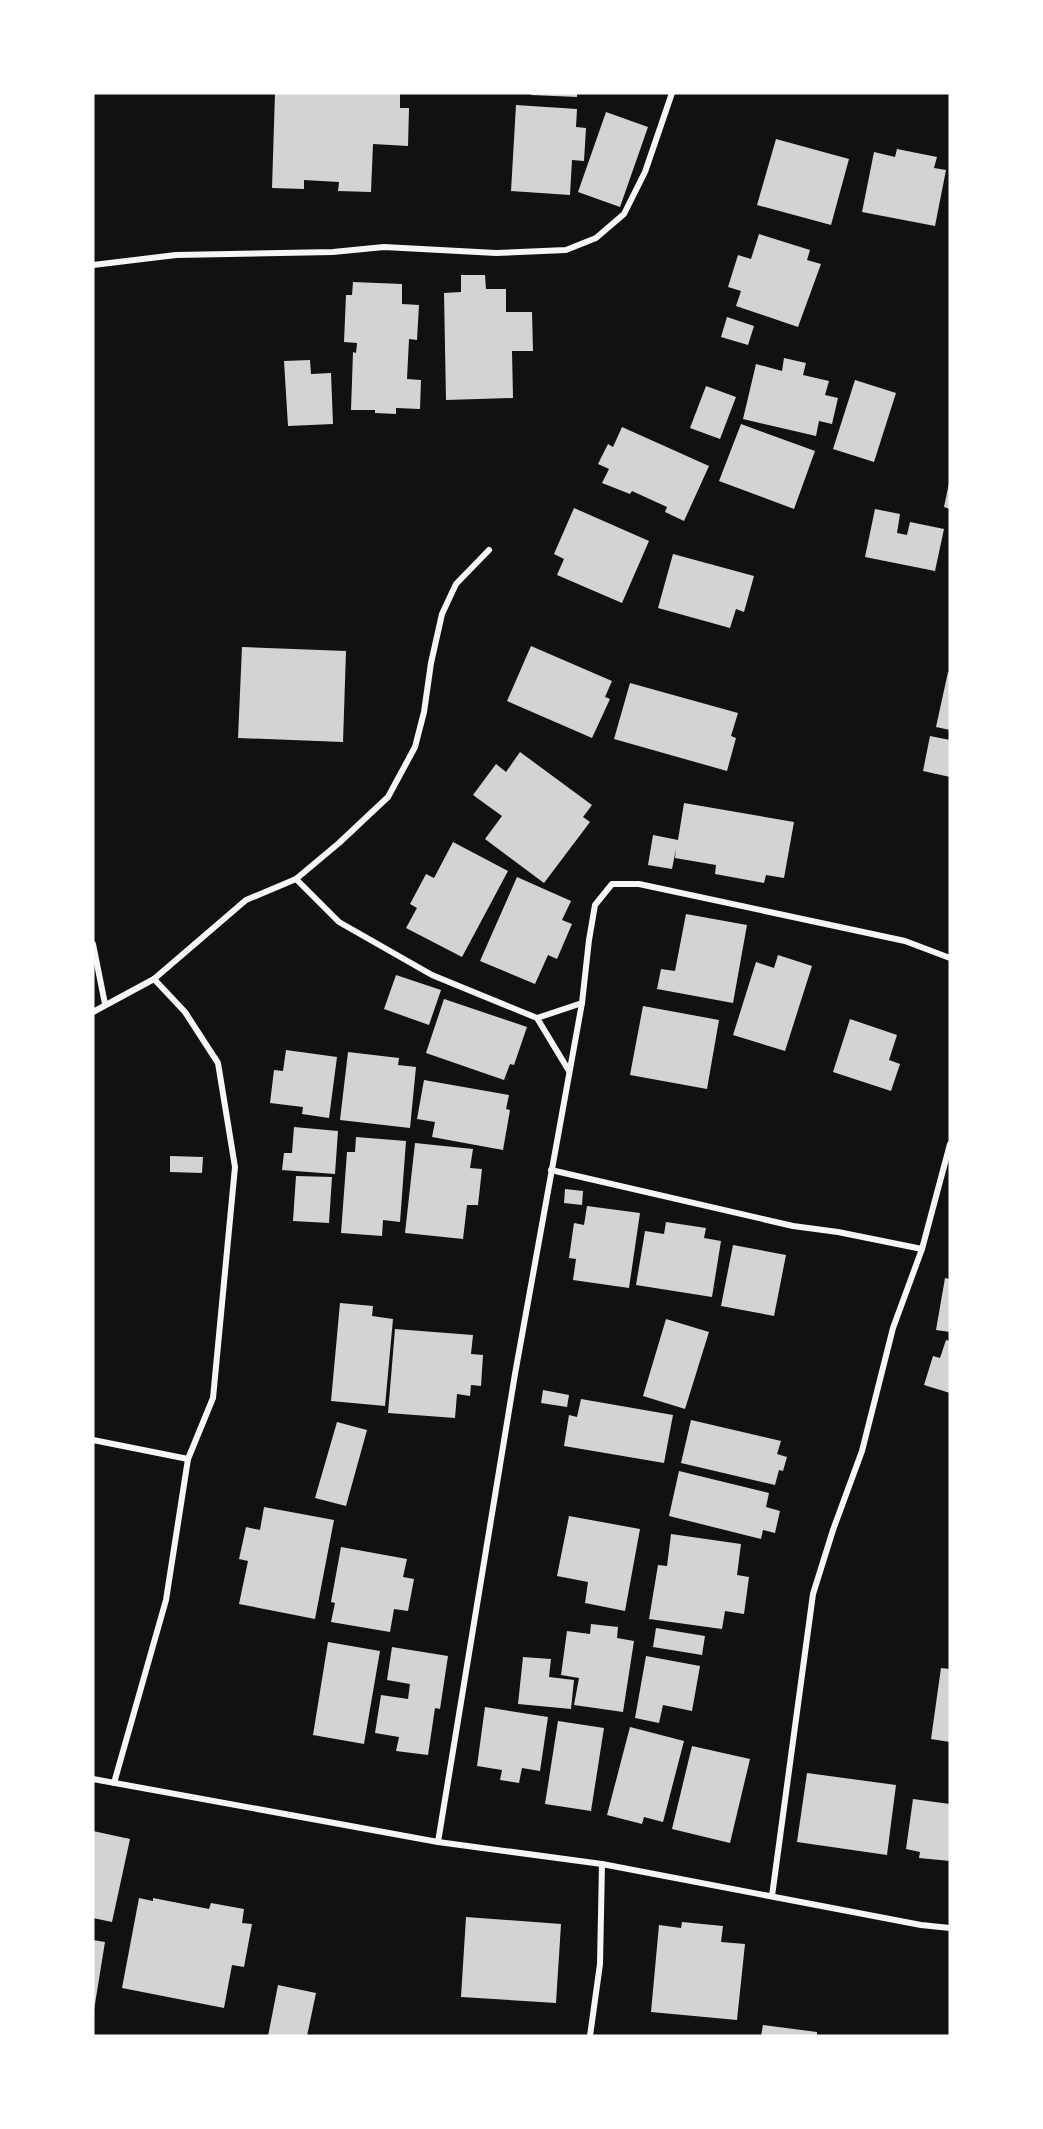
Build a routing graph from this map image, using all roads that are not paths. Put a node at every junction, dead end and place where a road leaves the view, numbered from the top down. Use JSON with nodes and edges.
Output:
{"nodes":[{"id":1,"x":672,"y":93,"type":"edge"},
{"id":2,"x":93,"y":265,"type":"edge"},
{"id":3,"x":489,"y":550,"type":"dead end"},
{"id":4,"x":296,"y":879,"type":"junction"},
{"id":5,"x":93,"y":944,"type":"edge"},
{"id":6,"x":950,"y":958,"type":"edge"},
{"id":7,"x":154,"y":979,"type":"junction"},
{"id":8,"x":582,"y":1003,"type":"junction"},
{"id":9,"x":105,"y":1004,"type":"junction"},
{"id":10,"x":93,"y":1012,"type":"edge"},
{"id":11,"x":537,"y":1018,"type":"junction"},
{"id":12,"x":569,"y":1072,"type":"junction"},
{"id":13,"x":950,"y":1144,"type":"edge"},
{"id":14,"x":551,"y":1170,"type":"junction"},
{"id":15,"x":922,"y":1249,"type":"junction"},
{"id":16,"x":93,"y":1440,"type":"edge"},
{"id":17,"x":188,"y":1459,"type":"junction"},
{"id":18,"x":93,"y":1779,"type":"edge"},
{"id":19,"x":114,"y":1783,"type":"junction"},
{"id":20,"x":438,"y":1842,"type":"junction"},
{"id":21,"x":602,"y":1863,"type":"junction"},
{"id":22,"x":772,"y":1896,"type":"junction"},
{"id":23,"x":950,"y":1928,"type":"edge"},
{"id":24,"x":590,"y":2036,"type":"edge"}],
"edges":[{"from":1,"to":2,"type":"street"},
{"from":3,"to":4,"type":"street"},
{"from":4,"to":7,"type":"street"},
{"from":4,"to":11,"type":"street"},
{"from":5,"to":9,"type":"street"},
{"from":6,"to":8,"type":"street"},
{"from":7,"to":9,"type":"street"},
{"from":7,"to":17,"type":"street"},
{"from":8,"to":11,"type":"street"},
{"from":8,"to":12,"type":"street"},
{"from":9,"to":10,"type":"street"},
{"from":11,"to":12,"type":"street"},
{"from":12,"to":14,"type":"street"},
{"from":13,"to":15,"type":"street"},
{"from":14,"to":15,"type":"street"},
{"from":14,"to":20,"type":"street"},
{"from":15,"to":22,"type":"street"},
{"from":16,"to":17,"type":"street"},
{"from":17,"to":19,"type":"street"},
{"from":18,"to":19,"type":"street"},
{"from":19,"to":20,"type":"street"},
{"from":20,"to":21,"type":"street"},
{"from":21,"to":22,"type":"street"},
{"from":21,"to":24,"type":"street"},
{"from":22,"to":23,"type":"street"}]}
